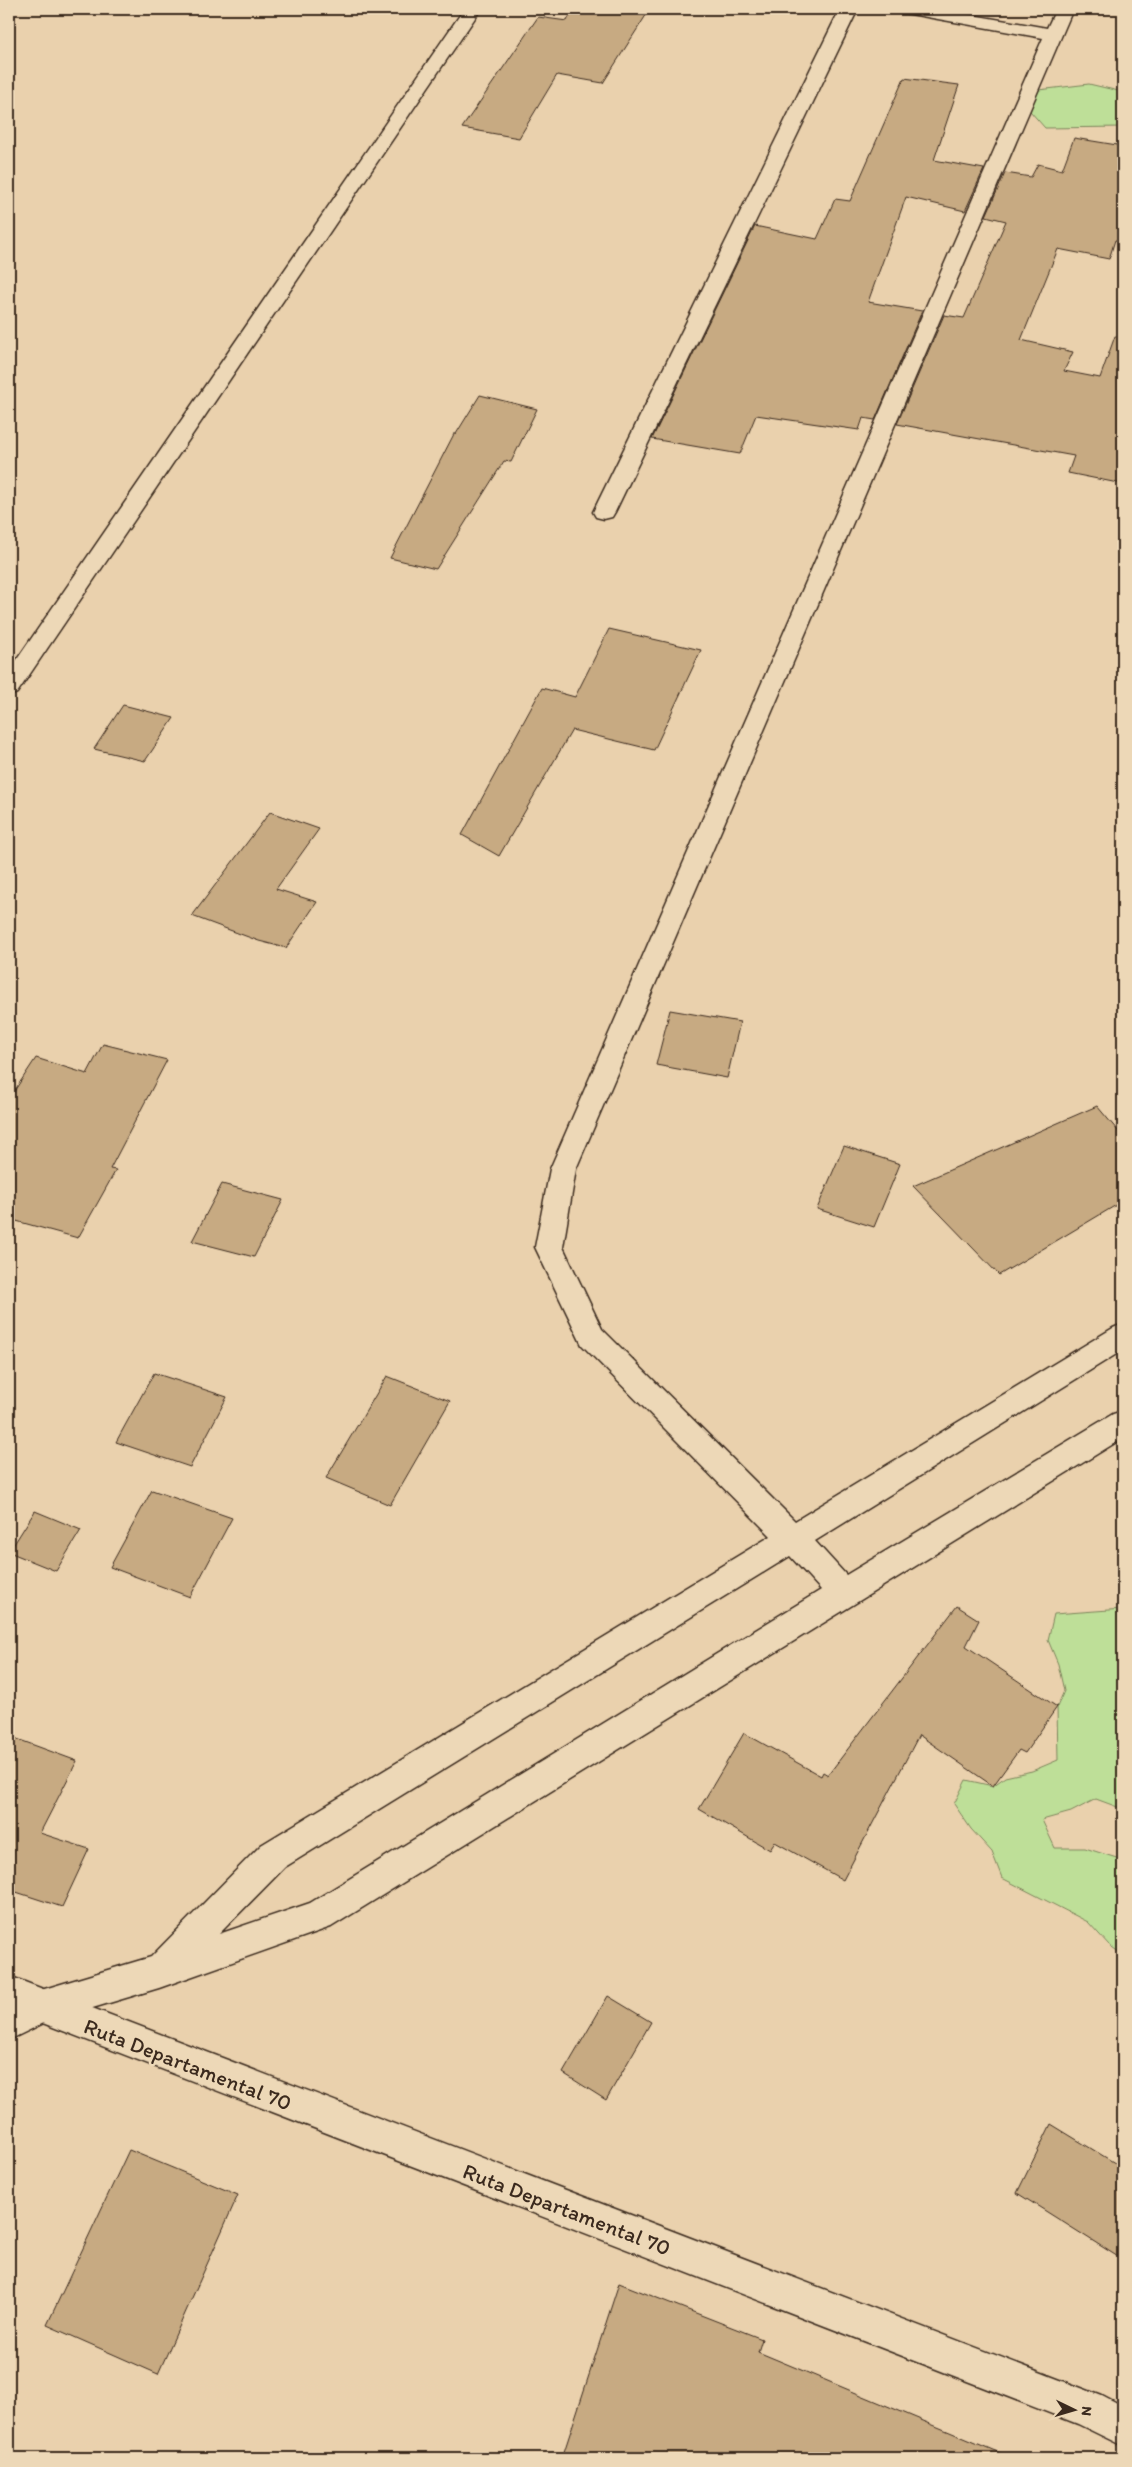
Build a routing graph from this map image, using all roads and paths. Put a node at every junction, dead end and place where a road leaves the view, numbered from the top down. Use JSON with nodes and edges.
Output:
{"nodes":[{"id":1,"x":472,"y":9,"type":"edge"},
{"id":2,"x":849,"y":9,"type":"edge"},
{"id":3,"x":910,"y":9,"type":"edge"},
{"id":4,"x":1064,"y":9,"type":"edge"},
{"id":5,"x":1052,"y":34,"type":"junction"},
{"id":6,"x":604,"y":512,"type":"dead end"},
{"id":7,"x":9,"y":688,"type":"edge"},
{"id":8,"x":1123,"y":1336,"type":"edge"},
{"id":9,"x":1123,"y":1423,"type":"edge"},
{"id":10,"x":793,"y":1538,"type":"junction"},
{"id":11,"x":844,"y":1592,"type":"junction"},
{"id":12,"x":159,"y":1970,"type":"junction"},
{"id":13,"x":9,"y":1993,"type":"edge"},
{"id":14,"x":41,"y":2007,"type":"junction"},
{"id":15,"x":9,"y":2022,"type":"edge"},
{"id":16,"x":1123,"y":2427,"type":"edge"}],
"edges":[{"from":1,"to":7,"type":"street"},
{"from":2,"to":6,"type":"street"},
{"from":3,"to":5,"type":"street"},
{"from":4,"to":5,"type":"street"},
{"from":5,"to":10,"type":"street"},
{"from":8,"to":10,"type":"street"},
{"from":9,"to":11,"type":"street"},
{"from":10,"to":11,"type":"street"},
{"from":10,"to":12,"type":"street"},
{"from":11,"to":12,"type":"street"},
{"from":12,"to":14,"type":"street"},
{"from":13,"to":14,"type":"street","name":"Ruta Departamental 70"},
{"from":14,"to":15,"type":"street"},
{"from":14,"to":16,"type":"street","name":"Ruta Departamental 70"}]}
